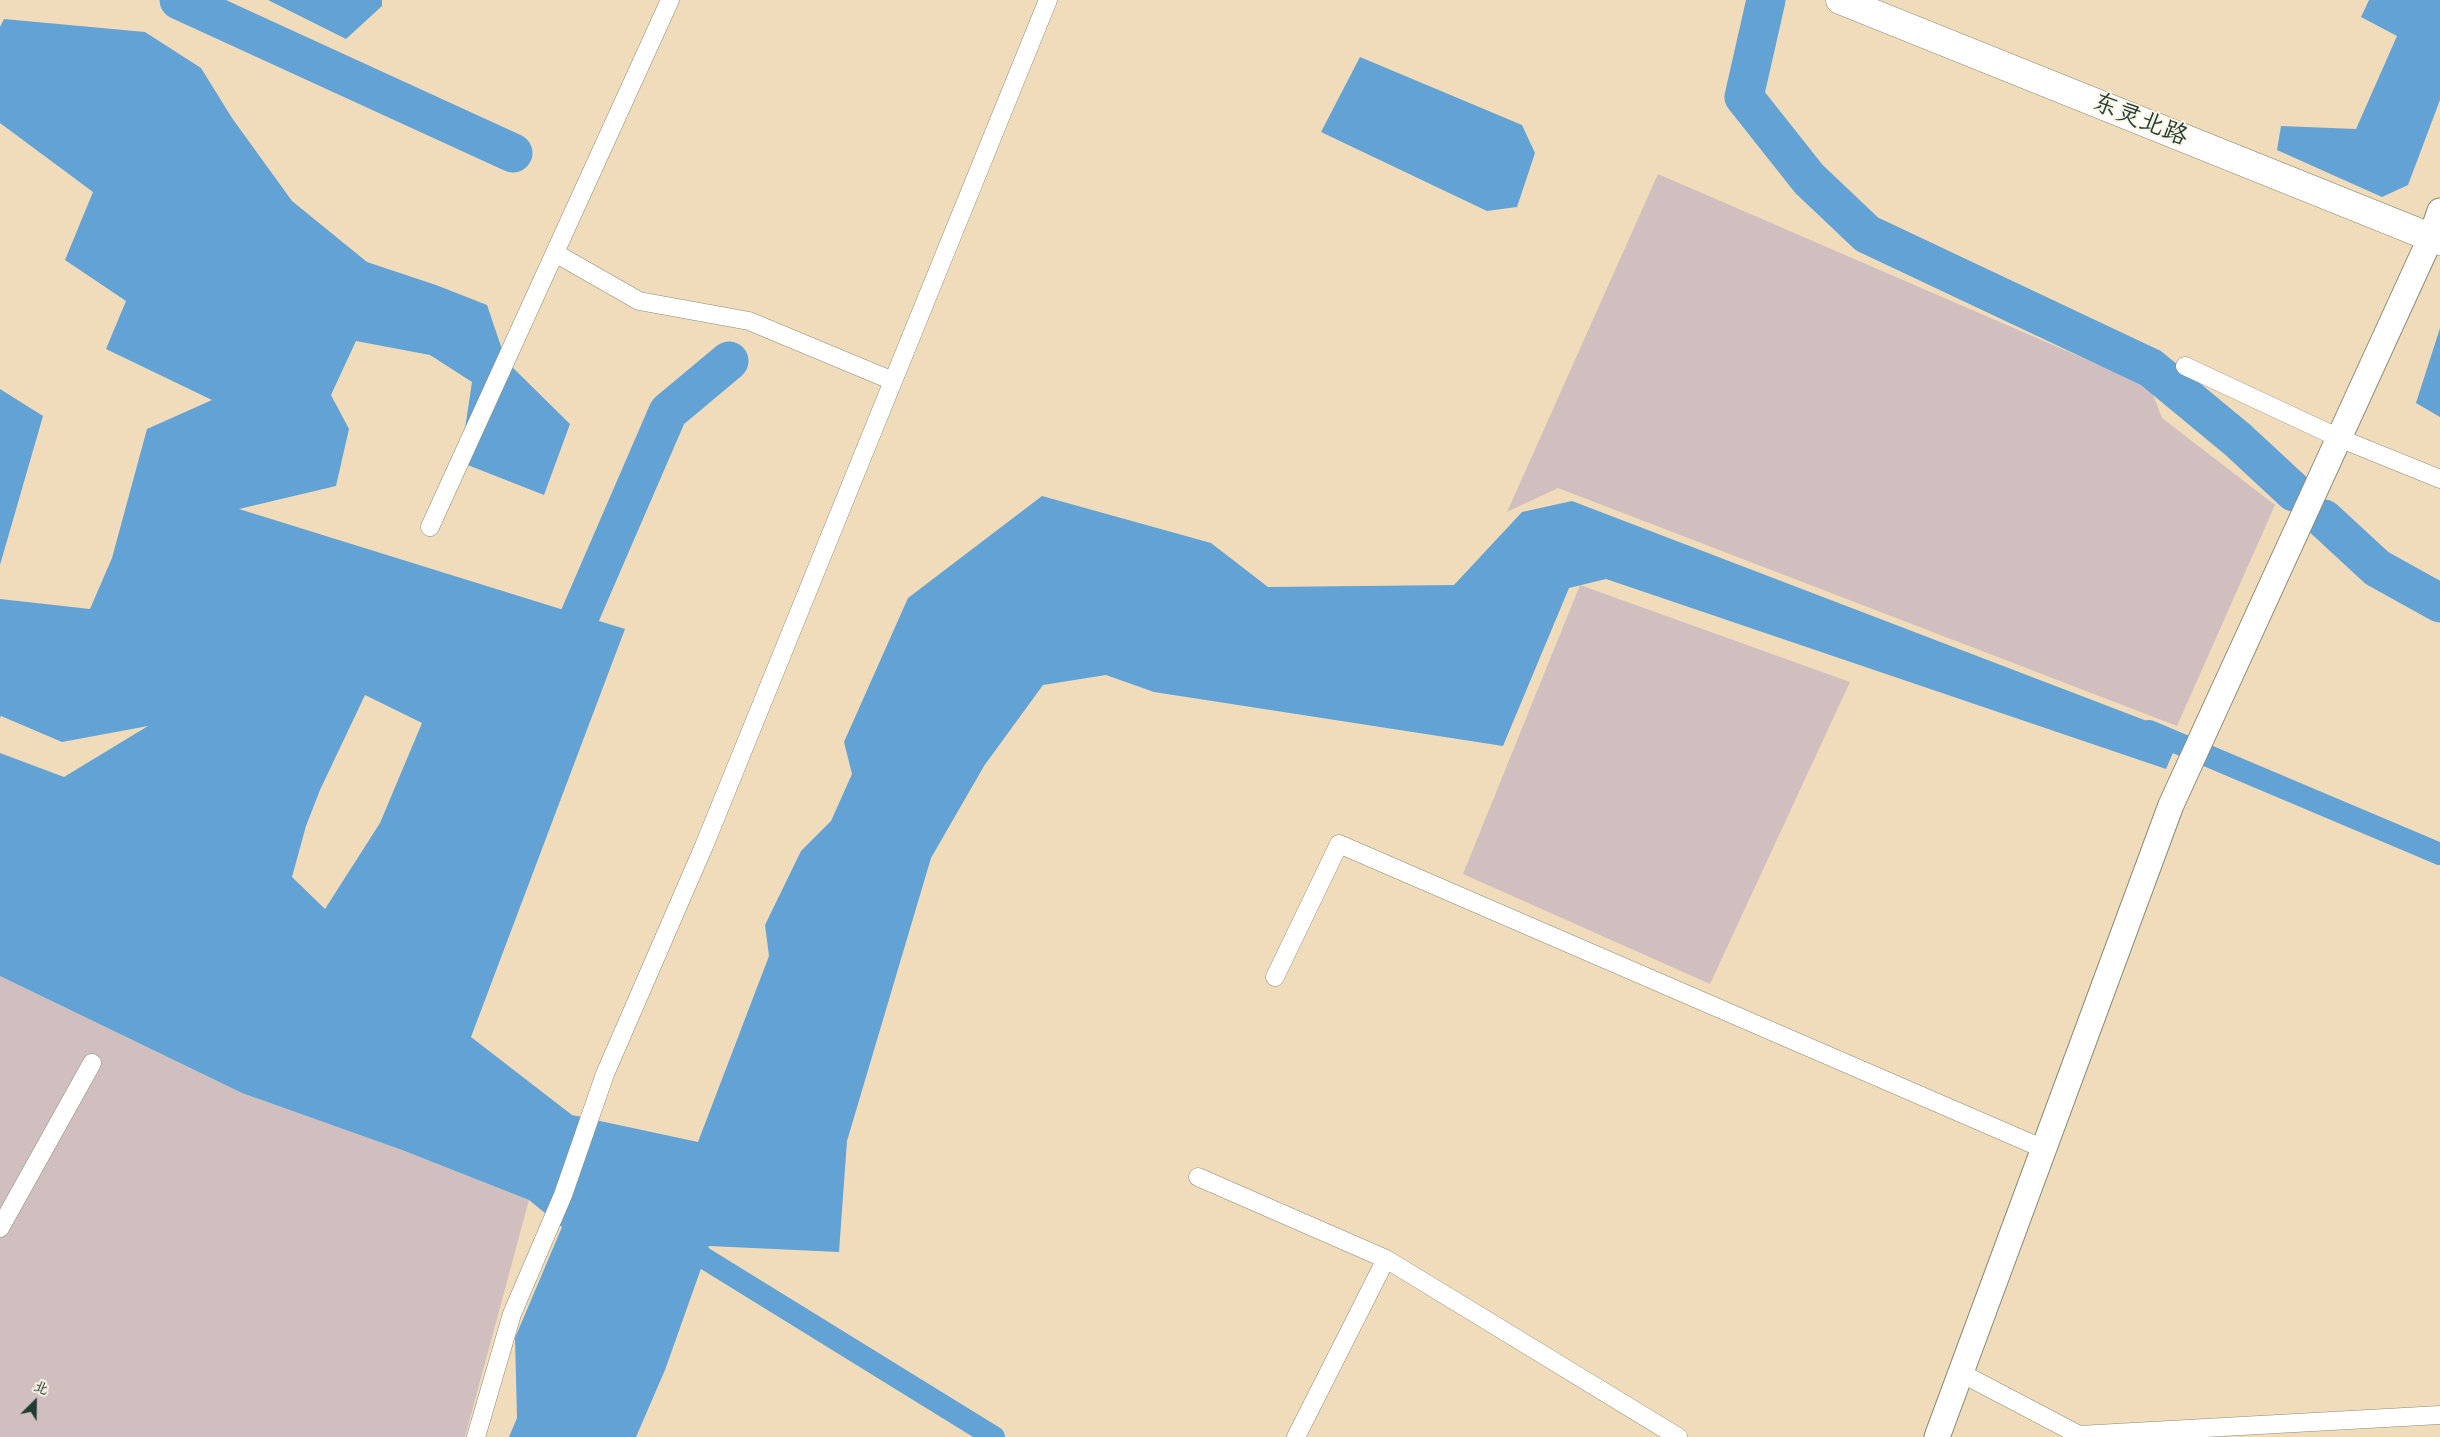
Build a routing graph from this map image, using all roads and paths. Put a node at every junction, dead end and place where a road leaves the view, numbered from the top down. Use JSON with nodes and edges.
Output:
{"nodes":[{"id":1,"x":670,"y":0,"type":"edge"},
{"id":2,"x":1048,"y":0,"type":"edge"},
{"id":3,"x":1840,"y":0,"type":"edge"},
{"id":4,"x":2440,"y":211,"type":"edge"},
{"id":5,"x":2436,"y":239,"type":"edge"},
{"id":6,"x":555,"y":253,"type":"junction"},
{"id":7,"x":2185,"y":366,"type":"dead end"},
{"id":8,"x":893,"y":380,"type":"junction"},
{"id":9,"x":2339,"y":438,"type":"junction"},
{"id":10,"x":2440,"y":479,"type":"edge"},
{"id":11,"x":430,"y":527,"type":"dead end"},
{"id":12,"x":1276,"y":977,"type":"dead end"},
{"id":13,"x":92,"y":1063,"type":"dead end"},
{"id":14,"x":2044,"y":1149,"type":"junction"},
{"id":15,"x":1198,"y":1176,"type":"dead end"},
{"id":16,"x":0,"y":1228,"type":"edge"},
{"id":17,"x":1386,"y":1259,"type":"junction"},
{"id":18,"x":1961,"y":1373,"type":"junction"},
{"id":19,"x":2440,"y":1415,"type":"edge"},
{"id":20,"x":476,"y":1437,"type":"edge"},
{"id":21,"x":1296,"y":1437,"type":"edge"},
{"id":22,"x":1678,"y":1437,"type":"edge"},
{"id":23,"x":1937,"y":1437,"type":"edge"}],
"edges":[{"from":1,"to":6,"type":"street"},
{"from":2,"to":8,"type":"street"},
{"from":3,"to":5,"type":"main road","name":"东灵北路"},
{"from":4,"to":5,"type":"street"},
{"from":5,"to":9,"type":"street"},
{"from":6,"to":8,"type":"street"},
{"from":6,"to":11,"type":"street"},
{"from":7,"to":9,"type":"street"},
{"from":8,"to":20,"type":"street"},
{"from":9,"to":10,"type":"street"},
{"from":9,"to":14,"type":"street"},
{"from":12,"to":14,"type":"street"},
{"from":13,"to":16,"type":"street"},
{"from":14,"to":18,"type":"street"},
{"from":15,"to":17,"type":"street"},
{"from":17,"to":21,"type":"street"},
{"from":17,"to":22,"type":"street"},
{"from":18,"to":19,"type":"street"},
{"from":18,"to":23,"type":"street"}]}
